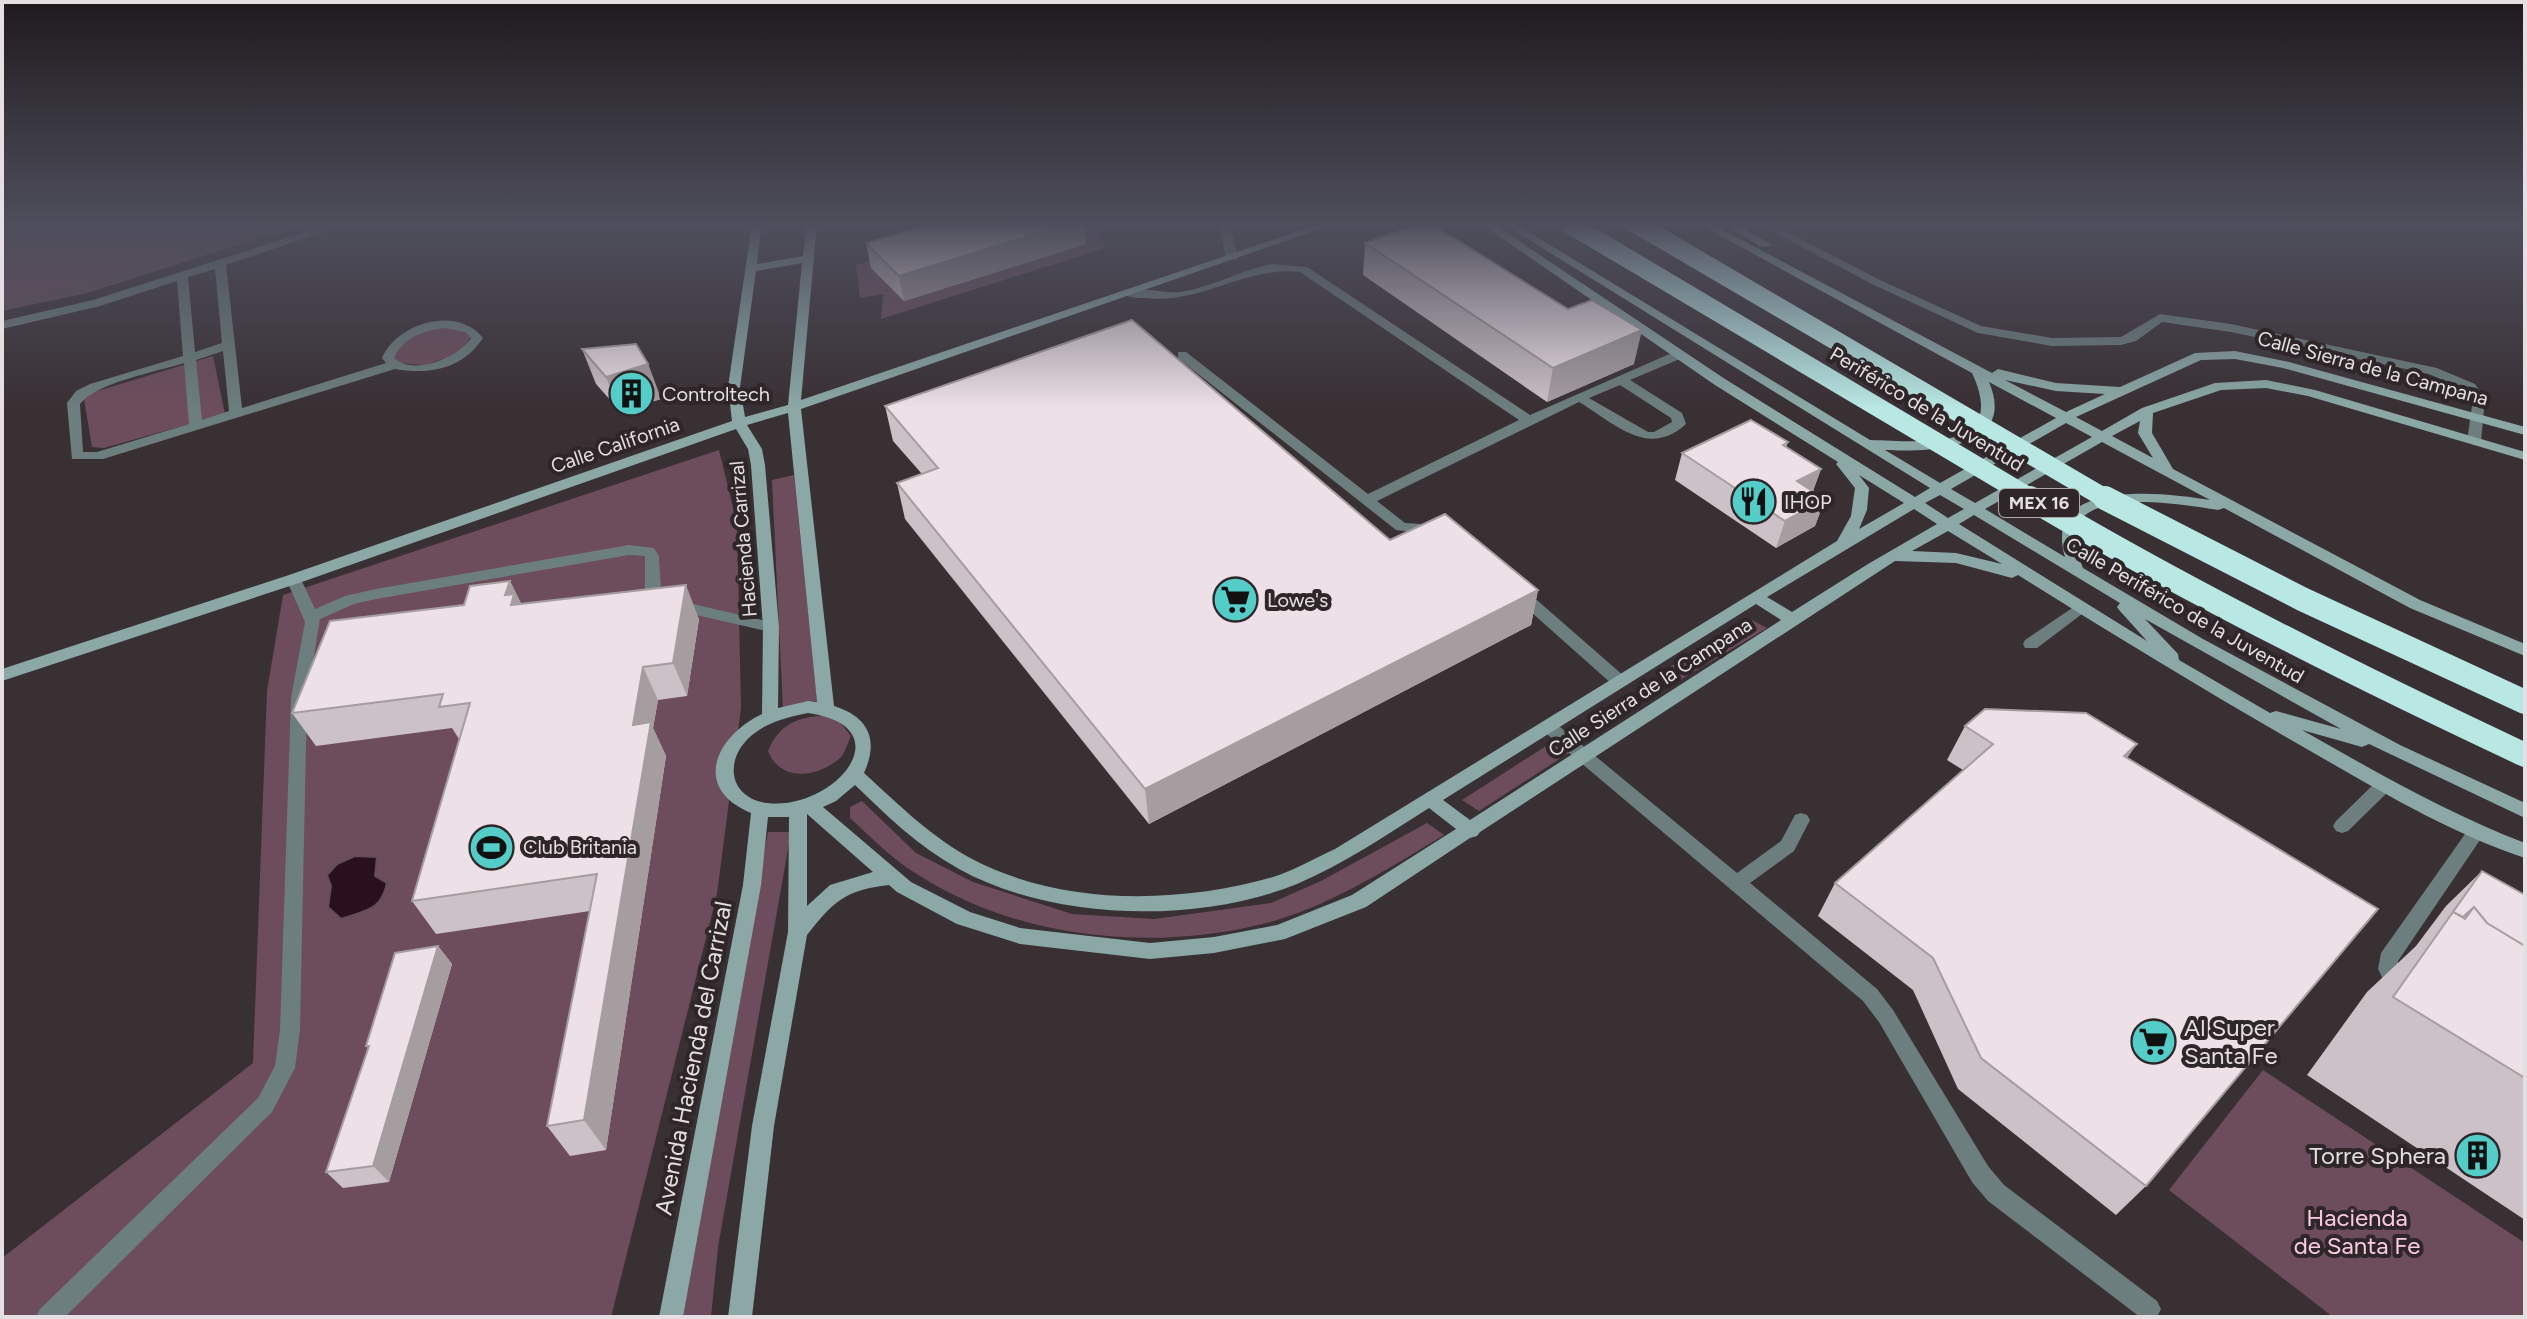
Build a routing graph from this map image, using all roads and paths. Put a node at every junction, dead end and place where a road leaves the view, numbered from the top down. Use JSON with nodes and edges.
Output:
{"nodes":[{"id":1,"x":153,"y":285,"type":"edge"},
{"id":2,"x":183,"y":285,"type":"edge"},
{"id":3,"x":223,"y":285,"type":"edge"},
{"id":4,"x":748,"y":285,"type":"edge"},
{"id":5,"x":806,"y":285,"type":"edge"},
{"id":6,"x":1153,"y":285,"type":"edge"},
{"id":7,"x":1213,"y":285,"type":"edge"},
{"id":8,"x":1326,"y":285,"type":"edge"},
{"id":9,"x":1575,"y":285,"type":"edge"},
{"id":10,"x":1607,"y":285,"type":"edge"},
{"id":11,"x":1672,"y":285,"type":"edge"},
{"id":12,"x":1747,"y":285,"type":"edge"},
{"id":13,"x":1818,"y":285,"type":"edge"},
{"id":14,"x":1825,"y":285,"type":"edge"},
{"id":15,"x":1884,"y":285,"type":"edge"},
{"id":16,"x":1128,"y":293,"type":"junction"},
{"id":17,"x":1839,"y":296,"type":"junction"},
{"id":18,"x":2,"y":325,"type":"edge"},
{"id":19,"x":230,"y":345,"type":"junction"},
{"id":20,"x":1938,"y":349,"type":"junction"},
{"id":21,"x":1182,"y":355,"type":"dead end"},
{"id":22,"x":1678,"y":355,"type":"junction"},
{"id":23,"x":191,"y":356,"type":"junction"},
{"id":24,"x":394,"y":365,"type":"junction"},
{"id":25,"x":1978,"y":371,"type":"junction"},
{"id":26,"x":1620,"y":379,"type":"junction"},
{"id":27,"x":2122,"y":390,"type":"junction"},
{"id":28,"x":1579,"y":397,"type":"junction"},
{"id":29,"x":794,"y":407,"type":"junction"},
{"id":30,"x":2147,"y":411,"type":"junction"},
{"id":31,"x":236,"y":415,"type":"junction"},
{"id":32,"x":2065,"y":418,"type":"junction"},
{"id":33,"x":2478,"y":418,"type":"junction"},
{"id":34,"x":1530,"y":421,"type":"junction"},
{"id":35,"x":739,"y":423,"type":"junction"},
{"id":36,"x":196,"y":426,"type":"junction"},
{"id":37,"x":2525,"y":431,"type":"edge"},
{"id":38,"x":2100,"y":437,"type":"junction"},
{"id":39,"x":2474,"y":441,"type":"junction"},
{"id":40,"x":1863,"y":442,"type":"junction"},
{"id":41,"x":1834,"y":453,"type":"junction"},
{"id":42,"x":2525,"y":456,"type":"edge"},
{"id":43,"x":2171,"y":475,"type":"junction"},
{"id":44,"x":1940,"y":489,"type":"junction"},
{"id":45,"x":1367,"y":500,"type":"junction"},
{"id":46,"x":1914,"y":503,"type":"junction"},
{"id":47,"x":2231,"y":508,"type":"junction"},
{"id":48,"x":1974,"y":510,"type":"junction"},
{"id":49,"x":1948,"y":524,"type":"junction"},
{"id":50,"x":1448,"y":540,"type":"edge"},
{"id":51,"x":1837,"y":547,"type":"junction"},
{"id":52,"x":1889,"y":558,"type":"junction"},
{"id":53,"x":2077,"y":573,"type":"junction"},
{"id":54,"x":294,"y":579,"type":"junction"},
{"id":55,"x":2042,"y":583,"type":"junction"},
{"id":56,"x":1512,"y":586,"type":"edge"},
{"id":57,"x":2113,"y":594,"type":"junction"},
{"id":58,"x":1756,"y":597,"type":"junction"},
{"id":59,"x":2081,"y":607,"type":"junction"},
{"id":60,"x":1793,"y":620,"type":"junction"},
{"id":61,"x":316,"y":625,"type":"junction"},
{"id":62,"x":771,"y":627,"type":"junction"},
{"id":63,"x":2031,"y":644,"type":"dead end"},
{"id":64,"x":2525,"y":650,"type":"edge"},
{"id":65,"x":2185,"y":672,"type":"junction"},
{"id":66,"x":2,"y":675,"type":"edge"},
{"id":67,"x":1619,"y":681,"type":"junction"},
{"id":68,"x":2525,"y":702,"type":"edge"},
{"id":69,"x":826,"y":708,"type":"junction"},
{"id":70,"x":2255,"y":712,"type":"junction"},
{"id":71,"x":770,"y":715,"type":"junction"},
{"id":72,"x":1548,"y":726,"type":"junction"},
{"id":73,"x":2394,"y":750,"type":"junction"},
{"id":74,"x":2525,"y":755,"type":"edge"},
{"id":75,"x":1585,"y":756,"type":"junction"},
{"id":76,"x":854,"y":774,"type":"junction"},
{"id":77,"x":2384,"y":785,"type":"junction"},
{"id":78,"x":1431,"y":800,"type":"junction"},
{"id":79,"x":803,"y":807,"type":"junction"},
{"id":80,"x":760,"y":809,"type":"junction"},
{"id":81,"x":2525,"y":811,"type":"edge"},
{"id":82,"x":1801,"y":820,"type":"dead end"},
{"id":83,"x":2342,"y":826,"type":"dead end"},
{"id":84,"x":1471,"y":831,"type":"junction"},
{"id":85,"x":2476,"y":832,"type":"junction"},
{"id":86,"x":2525,"y":851,"type":"edge"},
{"id":87,"x":891,"y":877,"type":"junction"},
{"id":88,"x":1736,"y":883,"type":"junction"},
{"id":89,"x":798,"y":932,"type":"junction"},
{"id":90,"x":2420,"y":1003,"type":"edge"},
{"id":91,"x":2149,"y":1309,"type":"dead end"},
{"id":92,"x":48,"y":1317,"type":"edge"},
{"id":93,"x":671,"y":1317,"type":"edge"},
{"id":94,"x":740,"y":1317,"type":"edge"}],
"edges":[{"from":1,"to":18,"type":"street"},
{"from":2,"to":23,"type":"street"},
{"from":3,"to":19,"type":"street"},
{"from":4,"to":35,"type":"street","name":"Hacienda Carrizal"},
{"from":5,"to":29,"type":"street"},
{"from":6,"to":16,"type":"street","name":"Calle California"},
{"from":7,"to":16,"type":"street"},
{"from":8,"to":34,"type":"street"},
{"from":9,"to":22,"type":"street"},
{"from":10,"to":40,"type":"street","name":"Calle Periférico de la Juventud"},
{"from":11,"to":74,"type":"highway","name":"Periférico de la Juventud","number":"MEX 16","bridge":true},
{"from":12,"to":68,"type":"highway","name":"Periférico de la Juventud","number":"MEX 16","bridge":true},
{"from":13,"to":17,"type":"street"},
{"from":14,"to":17,"type":"street"},
{"from":15,"to":33,"type":"street"},
{"from":16,"to":29,"type":"street","name":"Calle California"},
{"from":17,"to":20,"type":"street"},
{"from":19,"to":23,"type":"street"},
{"from":19,"to":31,"type":"street"},
{"from":20,"to":25,"type":"street"},
{"from":20,"to":27,"type":"street"},
{"from":21,"to":45,"type":"street"},
{"from":22,"to":26,"type":"street"},
{"from":22,"to":41,"type":"street"},
{"from":23,"to":36,"type":"street"},
{"from":23,"to":36,"type":"street"},
{"from":24,"to":24,"type":"street"},
{"from":24,"to":31,"type":"street"},
{"from":25,"to":32,"type":"street"},
{"from":25,"to":40,"type":"street"},
{"from":26,"to":28,"type":"street"},
{"from":26,"to":28,"type":"street"},
{"from":27,"to":32,"type":"street","name":"Calle Sierra de la Campana"},
{"from":27,"to":33,"type":"street","name":"Calle Sierra de la Campana"},
{"from":28,"to":34,"type":"street"},
{"from":29,"to":35,"type":"street","name":"Calle California"},
{"from":29,"to":69,"type":"street"},
{"from":30,"to":38,"type":"street","name":"Calle Sierra de la Campana"},
{"from":30,"to":39,"type":"street","name":"Calle Sierra de la Campana"},
{"from":30,"to":43,"type":"street"},
{"from":31,"to":36,"type":"street"},
{"from":32,"to":38,"type":"street"},
{"from":32,"to":44,"type":"street","name":"Calle Sierra de la Campana"},
{"from":33,"to":37,"type":"street","name":"Calle Sierra de la Campana"},
{"from":33,"to":39,"type":"street"},
{"from":34,"to":45,"type":"street"},
{"from":35,"to":54,"type":"street","name":"Calle California"},
{"from":35,"to":62,"type":"street","name":"Hacienda Carrizal"},
{"from":38,"to":43,"type":"street"},
{"from":38,"to":48,"type":"street","name":"Calle Sierra de la Campana"},
{"from":39,"to":42,"type":"street","name":"Calle Sierra de la Campana"},
{"from":40,"to":44,"type":"street","name":"Calle Periférico de la Juventud"},
{"from":41,"to":46,"type":"street"},
{"from":41,"to":51,"type":"street"},
{"from":43,"to":47,"type":"street"},
{"from":44,"to":46,"type":"street","name":"Calle Sierra de la Campana"},
{"from":44,"to":48,"type":"street","name":"Calle Periférico de la Juventud"},
{"from":45,"to":50,"type":"street"},
{"from":46,"to":49,"type":"street"},
{"from":46,"to":51,"type":"street","name":"Calle Sierra de la Campana"},
{"from":47,"to":53,"type":"street"},
{"from":47,"to":64,"type":"street"},
{"from":48,"to":49,"type":"street","name":"Calle Sierra de la Campana"},
{"from":48,"to":53,"type":"street","name":"Calle Periférico de la Juventud"},
{"from":49,"to":52,"type":"street","name":"Calle Sierra de la Campana"},
{"from":49,"to":55,"type":"street"},
{"from":51,"to":58,"type":"street","name":"Calle Sierra de la Campana"},
{"from":52,"to":55,"type":"street"},
{"from":52,"to":60,"type":"street","name":"Calle Sierra de la Campana"},
{"from":53,"to":57,"type":"street","name":"Calle Periférico de la Juventud"},
{"from":54,"to":61,"type":"street"},
{"from":54,"to":66,"type":"street","name":"Calle California"},
{"from":55,"to":59,"type":"street"},
{"from":56,"to":67,"type":"street"},
{"from":57,"to":65,"type":"street"},
{"from":57,"to":73,"type":"street","name":"Calle Periférico de la Juventud"},
{"from":58,"to":60,"type":"street"},
{"from":58,"to":67,"type":"street","name":"Calle Sierra de la Campana"},
{"from":59,"to":63,"type":"street"},
{"from":59,"to":65,"type":"street"},
{"from":60,"to":75,"type":"street","name":"Calle Sierra de la Campana"},
{"from":61,"to":62,"type":"street"},
{"from":61,"to":92,"type":"street"},
{"from":62,"to":71,"type":"street","name":"Hacienda Carrizal"},
{"from":65,"to":70,"type":"street"},
{"from":67,"to":72,"type":"street","name":"Calle Sierra de la Campana"},
{"from":69,"to":71,"type":"street"},
{"from":69,"to":76,"type":"street"},
{"from":70,"to":73,"type":"street"},
{"from":70,"to":77,"type":"street"},
{"from":71,"to":80,"type":"street"},
{"from":72,"to":75,"type":"street"},
{"from":72,"to":78,"type":"street","name":"Calle Sierra de la Campana"},
{"from":73,"to":81,"type":"street","name":"Calle Periférico de la Juventud"},
{"from":75,"to":84,"type":"street","name":"Calle Sierra de la Campana"},
{"from":75,"to":88,"type":"street"},
{"from":76,"to":78,"type":"street","name":"Calle Sierra de la Campana"},
{"from":76,"to":79,"type":"street"},
{"from":77,"to":83,"type":"street"},
{"from":77,"to":85,"type":"street"},
{"from":78,"to":84,"type":"street"},
{"from":79,"to":80,"type":"street"},
{"from":79,"to":87,"type":"street","name":"Calle Sierra de la Campana"},
{"from":79,"to":89,"type":"street"},
{"from":80,"to":93,"type":"street","name":"Avenida Hacienda del Carrizal"},
{"from":82,"to":88,"type":"street"},
{"from":84,"to":87,"type":"street","name":"Calle Sierra de la Campana"},
{"from":85,"to":86,"type":"street"},
{"from":85,"to":90,"type":"street"},
{"from":87,"to":89,"type":"street"},
{"from":88,"to":91,"type":"street"},
{"from":89,"to":94,"type":"street"}]}
